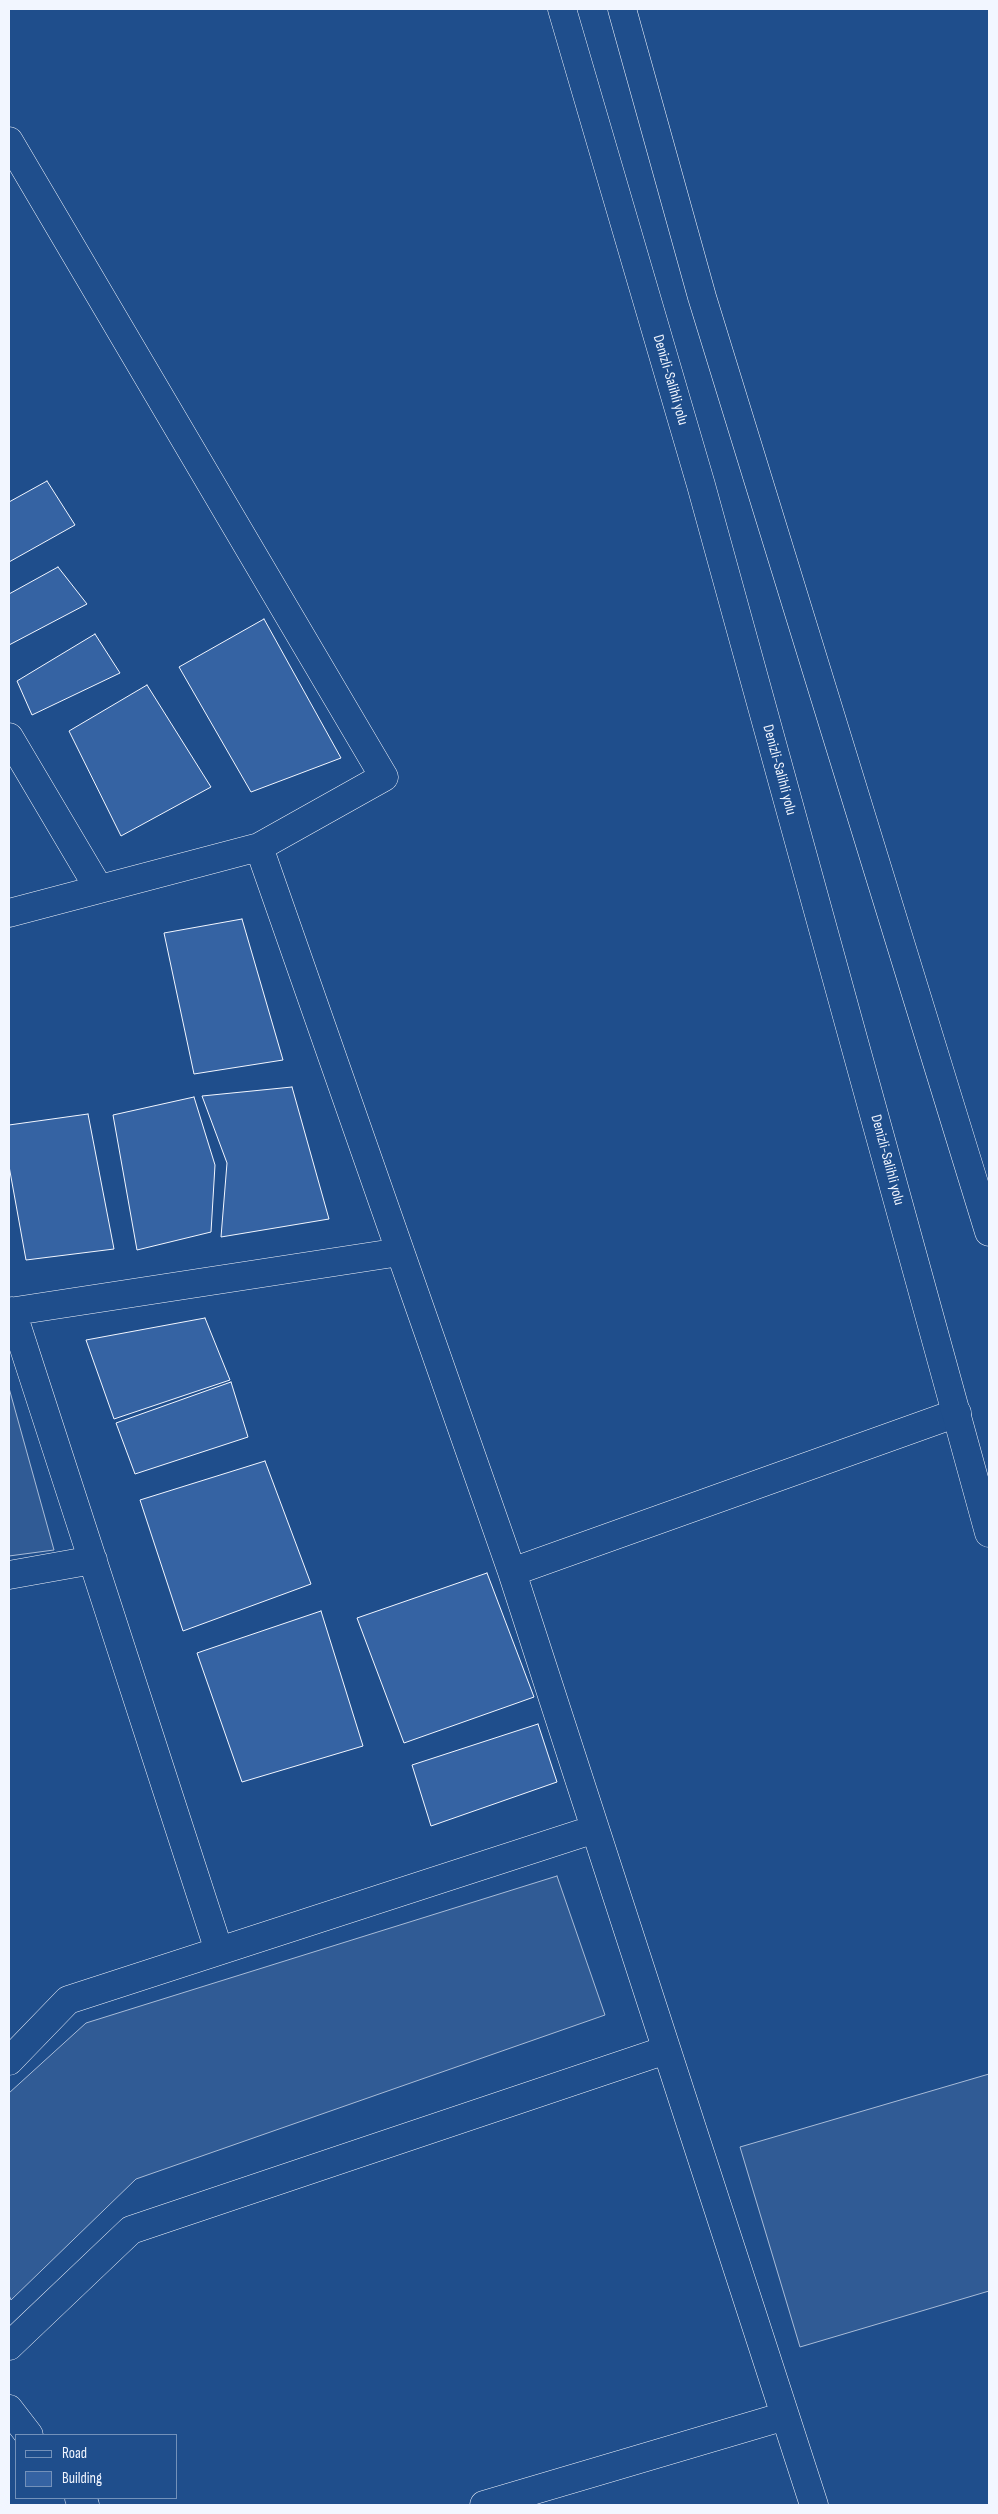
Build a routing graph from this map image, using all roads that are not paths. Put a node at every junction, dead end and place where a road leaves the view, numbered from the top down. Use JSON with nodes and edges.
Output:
{"nodes":[{"id":1,"x":562,"y":9,"type":"edge"},
{"id":2,"x":622,"y":9,"type":"edge"},
{"id":3,"x":9,"y":141,"type":"edge"},
{"id":4,"x":9,"y":737,"type":"edge"},
{"id":5,"x":259,"y":847,"type":"junction"},
{"id":6,"x":99,"y":889,"type":"junction"},
{"id":7,"x":9,"y":913,"type":"edge"},
{"id":8,"x":989,"y":1232,"type":"edge"},
{"id":9,"x":400,"y":1252,"type":"junction"},
{"id":10,"x":10,"y":1311,"type":"edge"},
{"id":11,"x":957,"y":1413,"type":"junction"},
{"id":12,"x":989,"y":1532,"type":"edge"},
{"id":13,"x":93,"y":1560,"type":"junction"},
{"id":14,"x":512,"y":1572,"type":"junction"},
{"id":15,"x":9,"y":1575,"type":"edge"},
{"id":16,"x":595,"y":1829,"type":"junction"},
{"id":17,"x":219,"y":1951,"type":"junction"},
{"id":18,"x":666,"y":2050,"type":"junction"},
{"id":19,"x":9,"y":2061,"type":"edge"},
{"id":20,"x":9,"y":2346,"type":"edge"},
{"id":21,"x":9,"y":2410,"type":"edge"},
{"id":22,"x":785,"y":2416,"type":"junction"},
{"id":23,"x":28,"y":2434,"type":"edge"},
{"id":24,"x":484,"y":2505,"type":"edge"},
{"id":25,"x":814,"y":2505,"type":"edge"}],
"edges":[{"from":1,"to":11,"type":"main road","name":"Denizli-Salihli yolu"},
{"from":2,"to":8,"type":"main road"},
{"from":3,"to":5,"type":"main road"},
{"from":4,"to":6,"type":"main road"},
{"from":5,"to":6,"type":"main road"},
{"from":5,"to":9,"type":"main road"},
{"from":6,"to":7,"type":"main road"},
{"from":9,"to":10,"type":"main road"},
{"from":9,"to":14,"type":"main road"},
{"from":10,"to":13,"type":"main road"},
{"from":11,"to":12,"type":"main road","name":"Denizli-Salihli yolu"},
{"from":11,"to":14,"type":"main road"},
{"from":13,"to":15,"type":"main road"},
{"from":13,"to":17,"type":"main road"},
{"from":14,"to":16,"type":"main road"},
{"from":16,"to":17,"type":"main road"},
{"from":16,"to":18,"type":"main road"},
{"from":17,"to":19,"type":"main road"},
{"from":18,"to":20,"type":"main road"},
{"from":18,"to":22,"type":"main road"},
{"from":21,"to":23,"type":"main road"},
{"from":22,"to":24,"type":"main road"},
{"from":22,"to":25,"type":"main road"}]}
